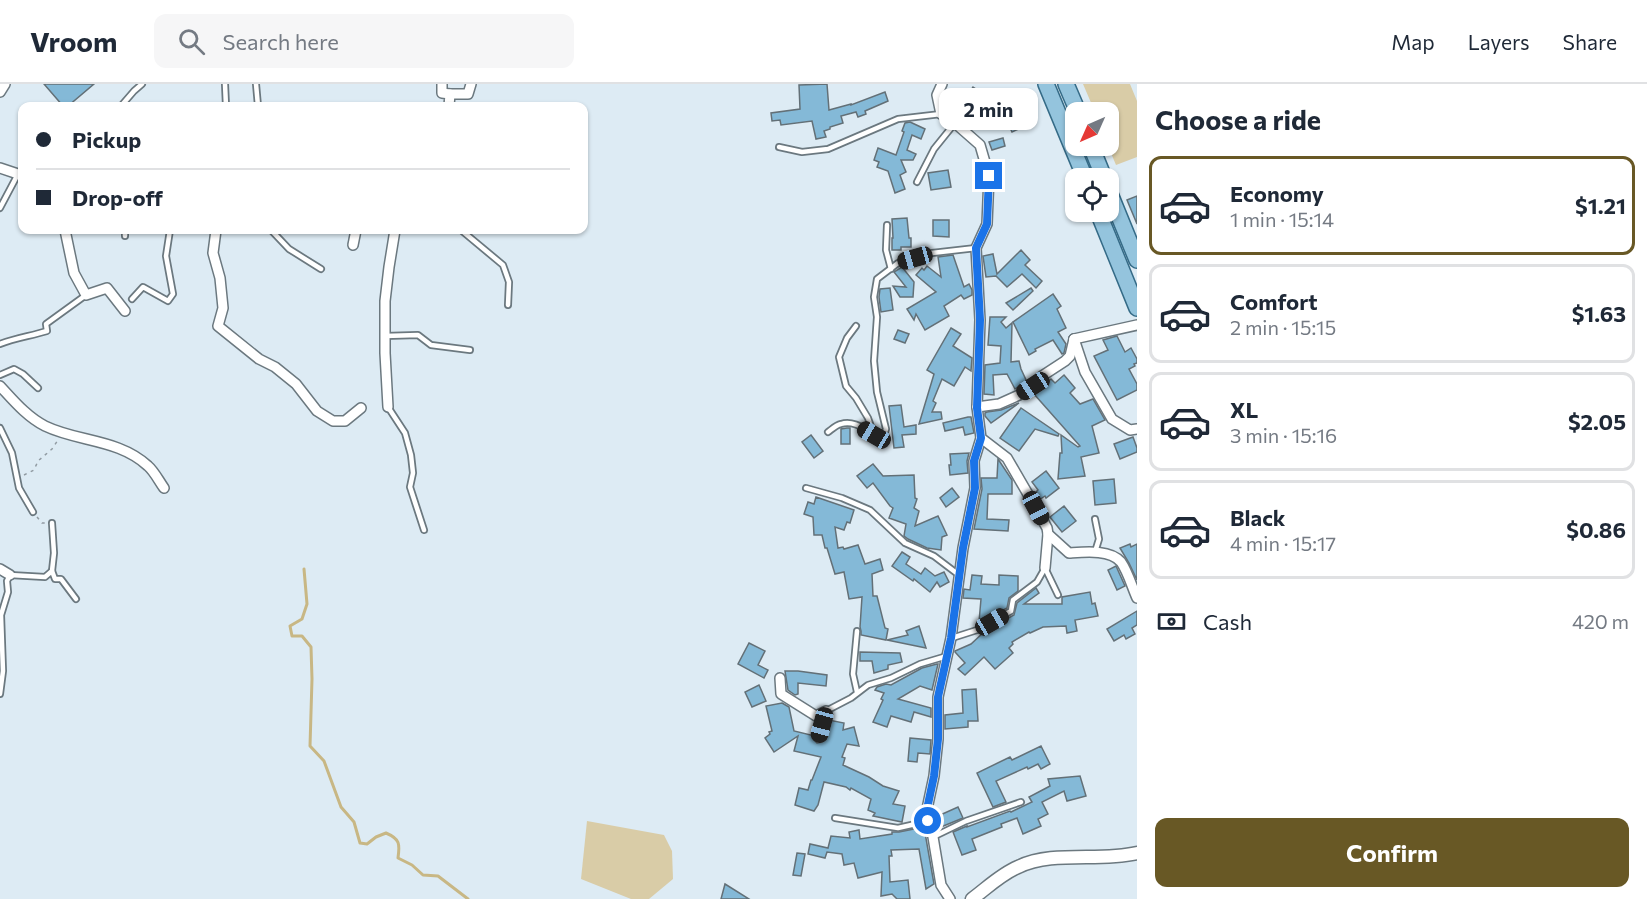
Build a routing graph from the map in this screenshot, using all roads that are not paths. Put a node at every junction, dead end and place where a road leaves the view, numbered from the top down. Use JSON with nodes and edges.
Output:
{"nodes":[{"id":1,"x":5,"y":84,"type":"edge"},
{"id":2,"x":142,"y":84,"type":"edge"},
{"id":3,"x":225,"y":84,"type":"edge"},
{"id":4,"x":256,"y":84,"type":"edge"},
{"id":5,"x":442,"y":84,"type":"edge"},
{"id":6,"x":471,"y":84,"type":"edge"},
{"id":7,"x":942,"y":84,"type":"edge"},
{"id":8,"x":1046,"y":84,"type":"edge"},
{"id":9,"x":1066,"y":84,"type":"edge"},
{"id":10,"x":0,"y":92,"type":"edge"},
{"id":11,"x":450,"y":94,"type":"junction"},
{"id":12,"x":124,"y":102,"type":"edge"},
{"id":13,"x":226,"y":102,"type":"edge"},
{"id":14,"x":258,"y":102,"type":"edge"},
{"id":15,"x":449,"y":102,"type":"edge"},
{"id":16,"x":1074,"y":102,"type":"edge"},
{"id":17,"x":940,"y":114,"type":"junction"},
{"id":18,"x":956,"y":123,"type":"junction"},
{"id":19,"x":779,"y":147,"type":"dead end"},
{"id":20,"x":0,"y":168,"type":"edge"},
{"id":21,"x":1081,"y":168,"type":"edge"},
{"id":22,"x":18,"y":172,"type":"edge"},
{"id":23,"x":18,"y":176,"type":"edge"},
{"id":24,"x":917,"y":182,"type":"dead end"},
{"id":25,"x":0,"y":208,"type":"edge"},
{"id":26,"x":1119,"y":215,"type":"edge"},
{"id":27,"x":1102,"y":222,"type":"edge"},
{"id":28,"x":887,"y":225,"type":"dead end"},
{"id":29,"x":66,"y":234,"type":"edge"},
{"id":30,"x":169,"y":234,"type":"edge"},
{"id":31,"x":215,"y":234,"type":"edge"},
{"id":32,"x":275,"y":234,"type":"edge"},
{"id":33,"x":355,"y":234,"type":"edge"},
{"id":34,"x":394,"y":234,"type":"edge"},
{"id":35,"x":466,"y":234,"type":"edge"},
{"id":36,"x":353,"y":245,"type":"dead end"},
{"id":37,"x":976,"y":248,"type":"junction"},
{"id":38,"x":1136,"y":256,"type":"edge"},
{"id":39,"x":321,"y":269,"type":"dead end"},
{"id":40,"x":891,"y":269,"type":"junction"},
{"id":41,"x":86,"y":295,"type":"junction"},
{"id":42,"x":132,"y":299,"type":"dead end"},
{"id":43,"x":508,"y":305,"type":"dead end"},
{"id":44,"x":1137,"y":308,"type":"edge"},
{"id":45,"x":125,"y":311,"type":"dead end"},
{"id":46,"x":1137,"y":325,"type":"edge"},
{"id":47,"x":856,"y":326,"type":"dead end"},
{"id":48,"x":385,"y":336,"type":"junction"},
{"id":49,"x":1074,"y":339,"type":"junction"},
{"id":50,"x":0,"y":344,"type":"edge"},
{"id":51,"x":470,"y":350,"type":"dead end"},
{"id":52,"x":0,"y":375,"type":"edge"},
{"id":53,"x":0,"y":386,"type":"edge"},
{"id":54,"x":39,"y":388,"type":"dead end"},
{"id":55,"x":388,"y":407,"type":"joint"},
{"id":56,"x":360,"y":408,"type":"dead end"},
{"id":57,"x":977,"y":408,"type":"junction"},
{"id":58,"x":0,"y":428,"type":"edge"},
{"id":59,"x":1137,"y":429,"type":"edge"},
{"id":60,"x":828,"y":432,"type":"dead end"},
{"id":61,"x":874,"y":435,"type":"junction"},
{"id":62,"x":981,"y":438,"type":"junction"},
{"id":63,"x":164,"y":488,"type":"dead end"},
{"id":64,"x":806,"y":488,"type":"dead end"},
{"id":65,"x":33,"y":512,"type":"road end"},
{"id":66,"x":1095,"y":519,"type":"dead end"},
{"id":67,"x":52,"y":523,"type":"road end"},
{"id":68,"x":424,"y":530,"type":"dead end"},
{"id":69,"x":1048,"y":534,"type":"junction"},
{"id":70,"x":1095,"y":552,"type":"junction"},
{"id":71,"x":1045,"y":568,"type":"junction"},
{"id":72,"x":0,"y":569,"type":"edge"},
{"id":73,"x":52,"y":571,"type":"junction"},
{"id":74,"x":959,"y":575,"type":"junction"},
{"id":75,"x":0,"y":578,"type":"edge"},
{"id":76,"x":8,"y":578,"type":"junction"},
{"id":77,"x":1058,"y":595,"type":"dead end"},
{"id":78,"x":1137,"y":598,"type":"edge"},
{"id":79,"x":76,"y":599,"type":"dead end"},
{"id":80,"x":1,"y":624,"type":"edge"},
{"id":81,"x":857,"y":631,"type":"dead end"},
{"id":82,"x":951,"y":638,"type":"junction"},
{"id":83,"x":947,"y":656,"type":"junction"},
{"id":84,"x":780,"y":678,"type":"dead end"},
{"id":85,"x":858,"y":692,"type":"junction"},
{"id":86,"x":0,"y":694,"type":"edge"},
{"id":87,"x":826,"y":711,"type":"junction"},
{"id":88,"x":819,"y":739,"type":"dead end"},
{"id":89,"x":1021,"y":802,"type":"dead end"},
{"id":90,"x":835,"y":818,"type":"dead end"},
{"id":91,"x":928,"y":821,"type":"junction"},
{"id":92,"x":933,"y":837,"type":"junction"},
{"id":93,"x":1137,"y":854,"type":"edge"},
{"id":94,"x":950,"y":899,"type":"edge"},
{"id":95,"x":974,"y":899,"type":"edge"}],
"edges":[{"from":1,"to":10,"type":"street"},
{"from":2,"to":12,"type":"lane"},
{"from":3,"to":13,"type":"lane"},
{"from":4,"to":14,"type":"lane"},
{"from":5,"to":11,"type":"street"},
{"from":6,"to":11,"type":"street"},
{"from":7,"to":17,"type":"street"},
{"from":8,"to":21,"type":"main road"},
{"from":9,"to":16,"type":"main road"},
{"from":11,"to":15,"type":"street"},
{"from":17,"to":18,"type":"street"},
{"from":17,"to":19,"type":"lane"},
{"from":18,"to":24,"type":"lane"},
{"from":18,"to":37,"type":"street"},
{"from":20,"to":22,"type":"street"},
{"from":23,"to":25,"type":"lane"},
{"from":26,"to":38,"type":"main road"},
{"from":27,"to":44,"type":"main road"},
{"from":28,"to":40,"type":"lane"},
{"from":29,"to":41,"type":"street"},
{"from":30,"to":42,"type":"lane"},
{"from":31,"to":56,"type":"street"},
{"from":32,"to":39,"type":"lane"},
{"from":33,"to":36,"type":"street"},
{"from":34,"to":48,"type":"street"},
{"from":35,"to":43,"type":"lane"},
{"from":37,"to":40,"type":"lane"},
{"from":37,"to":57,"type":"street"},
{"from":40,"to":61,"type":"lane"},
{"from":41,"to":45,"type":"street"},
{"from":41,"to":50,"type":"lane"},
{"from":46,"to":49,"type":"street"},
{"from":47,"to":61,"type":"lane"},
{"from":48,"to":51,"type":"lane"},
{"from":48,"to":55,"type":"street"},
{"from":49,"to":57,"type":"street"},
{"from":49,"to":59,"type":"street"},
{"from":52,"to":54,"type":"lane"},
{"from":53,"to":63,"type":"street"},
{"from":55,"to":68,"type":"lane"},
{"from":57,"to":62,"type":"street"},
{"from":58,"to":65,"type":"lane"},
{"from":60,"to":61,"type":"lane"},
{"from":62,"to":69,"type":"street"},
{"from":62,"to":74,"type":"street"},
{"from":64,"to":74,"type":"lane"},
{"from":66,"to":70,"type":"lane"},
{"from":67,"to":73,"type":"lane"},
{"from":69,"to":70,"type":"street"},
{"from":69,"to":71,"type":"street"},
{"from":70,"to":78,"type":"street"},
{"from":71,"to":77,"type":"lane"},
{"from":71,"to":82,"type":"lane"},
{"from":72,"to":76,"type":"street"},
{"from":73,"to":76,"type":"lane"},
{"from":73,"to":79,"type":"lane"},
{"from":74,"to":82,"type":"street"},
{"from":75,"to":76,"type":"lane"},
{"from":76,"to":80,"type":"lane"},
{"from":80,"to":86,"type":"lane"},
{"from":81,"to":85,"type":"lane"},
{"from":82,"to":83,"type":"street"},
{"from":83,"to":85,"type":"lane"},
{"from":83,"to":91,"type":"street"},
{"from":84,"to":87,"type":"street"},
{"from":85,"to":87,"type":"lane"},
{"from":87,"to":88,"type":"lane"},
{"from":89,"to":92,"type":"lane"},
{"from":90,"to":91,"type":"lane"},
{"from":91,"to":92,"type":"street"},
{"from":92,"to":94,"type":"street"},
{"from":93,"to":95,"type":"street"}]}
